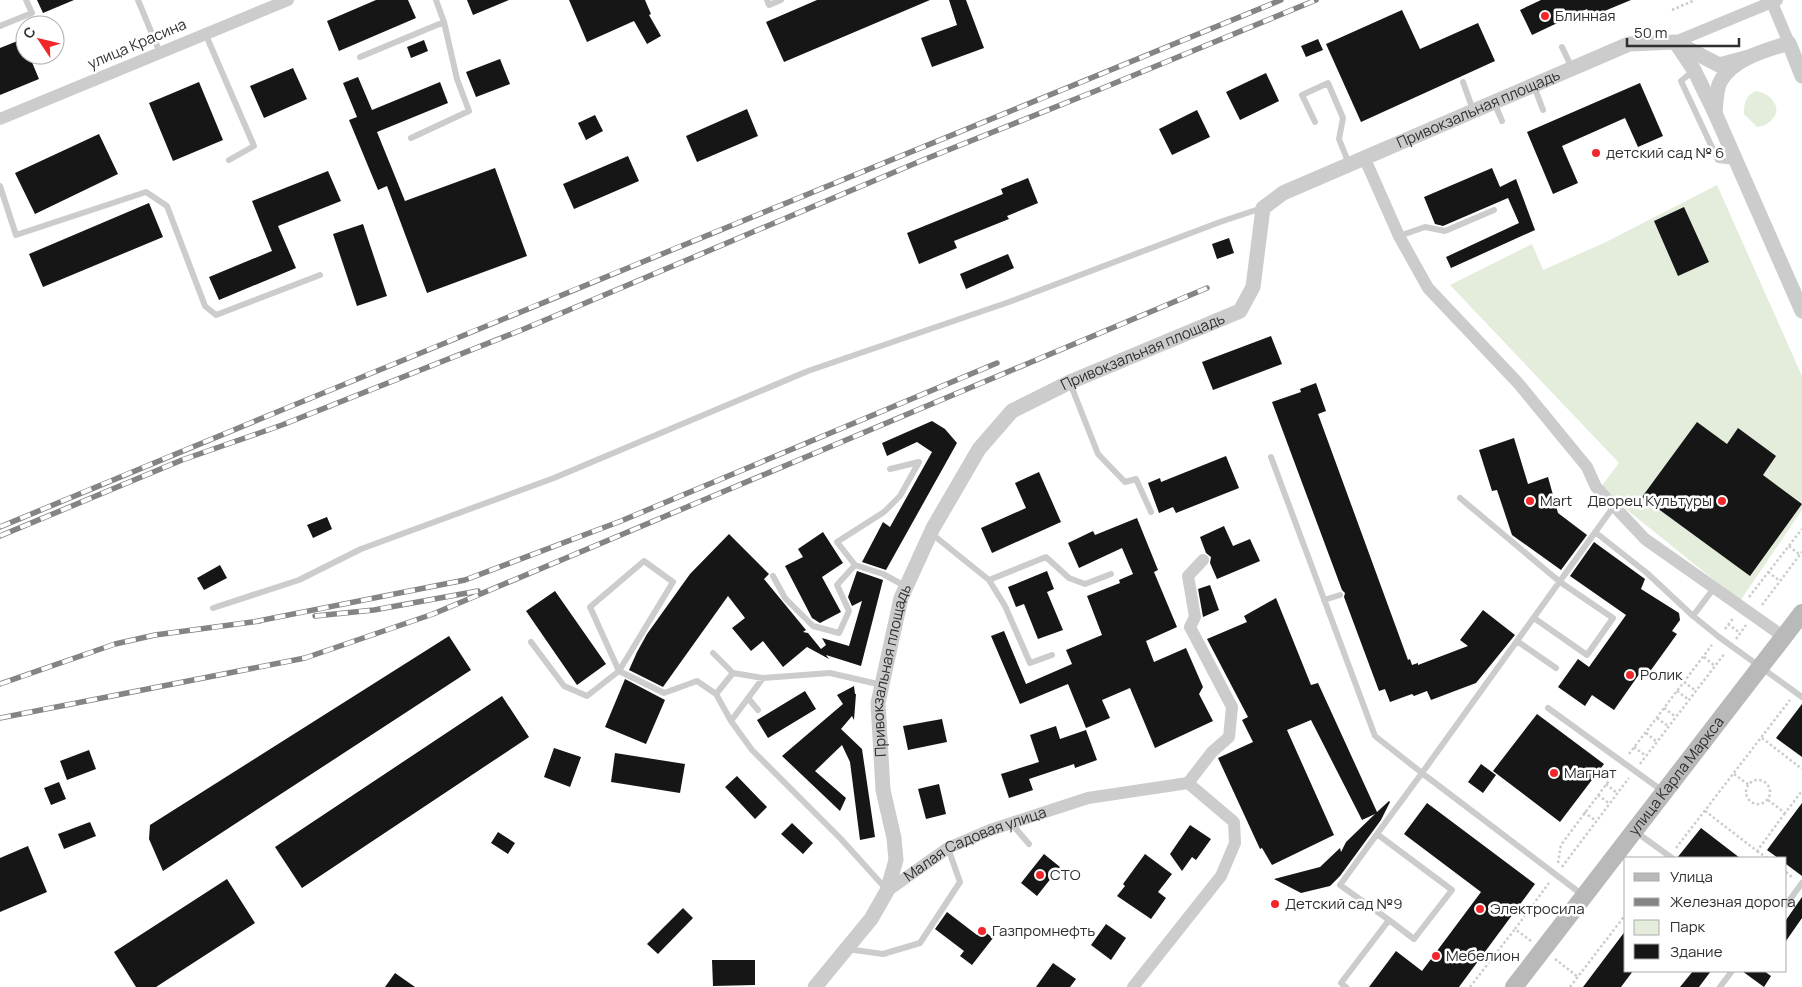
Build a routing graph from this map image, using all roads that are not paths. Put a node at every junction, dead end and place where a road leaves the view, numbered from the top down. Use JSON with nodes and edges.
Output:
{"nodes":[{"id":1,"x":26,"y":0,"type":"edge"},
{"id":2,"x":138,"y":0,"type":"edge"},
{"id":3,"x":288,"y":0,"type":"edge"},
{"id":4,"x":436,"y":0,"type":"edge"},
{"id":5,"x":767,"y":0,"type":"edge"},
{"id":6,"x":781,"y":0,"type":"edge"},
{"id":7,"x":1775,"y":1,"type":"edge"},
{"id":8,"x":444,"y":22,"type":"junction"},
{"id":9,"x":0,"y":26,"type":"edge"},
{"id":10,"x":205,"y":33,"type":"junction"},
{"id":11,"x":1675,"y":42,"type":"junction"},
{"id":12,"x":1792,"y":44,"type":"junction"},
{"id":13,"x":1562,"y":48,"type":"dead end"},
{"id":14,"x":160,"y":53,"type":"junction"},
{"id":15,"x":360,"y":57,"type":"dead end"},
{"id":16,"x":1749,"y":57,"type":"junction"},
{"id":17,"x":1572,"y":69,"type":"junction"},
{"id":18,"x":1694,"y":70,"type":"junction"},
{"id":19,"x":1802,"y":76,"type":"edge"},
{"id":20,"x":1462,"y":82,"type":"dead end"},
{"id":21,"x":1534,"y":85,"type":"junction"},
{"id":22,"x":1494,"y":102,"type":"junction"},
{"id":23,"x":1543,"y":110,"type":"dead end"},
{"id":24,"x":1473,"y":111,"type":"junction"},
{"id":25,"x":1715,"y":113,"type":"junction"},
{"id":26,"x":0,"y":119,"type":"edge"},
{"id":27,"x":1502,"y":121,"type":"dead end"},
{"id":28,"x":1316,"y":122,"type":"dead end"},
{"id":29,"x":411,"y":138,"type":"dead end"},
{"id":30,"x":1364,"y":157,"type":"junction"},
{"id":31,"x":229,"y":160,"type":"dead end"},
{"id":32,"x":1737,"y":162,"type":"junction"},
{"id":33,"x":1349,"y":165,"type":"junction"},
{"id":34,"x":0,"y":186,"type":"edge"},
{"id":35,"x":1263,"y":208,"type":"junction"},
{"id":36,"x":1494,"y":210,"type":"dead end"},
{"id":37,"x":1400,"y":236,"type":"junction"},
{"id":38,"x":320,"y":275,"type":"dead end"},
{"id":39,"x":1802,"y":311,"type":"edge"},
{"id":40,"x":1070,"y":382,"type":"junction"},
{"id":41,"x":1271,"y":457,"type":"dead end"},
{"id":42,"x":890,"y":469,"type":"dead end"},
{"id":43,"x":1460,"y":498,"type":"dead end"},
{"id":44,"x":1614,"y":506,"type":"junction"},
{"id":45,"x":1151,"y":512,"type":"dead end"},
{"id":46,"x":1595,"y":532,"type":"junction"},
{"id":47,"x":931,"y":533,"type":"junction"},
{"id":48,"x":1203,"y":560,"type":"dead end"},
{"id":49,"x":855,"y":565,"type":"junction"},
{"id":50,"x":1111,"y":574,"type":"dead end"},
{"id":51,"x":773,"y":576,"type":"dead end"},
{"id":52,"x":989,"y":580,"type":"junction"},
{"id":53,"x":1560,"y":582,"type":"junction"},
{"id":54,"x":906,"y":587,"type":"junction"},
{"id":55,"x":1714,"y":588,"type":"junction"},
{"id":56,"x":1340,"y":595,"type":"dead end"},
{"id":57,"x":1324,"y":600,"type":"junction"},
{"id":58,"x":213,"y":608,"type":"dead end"},
{"id":59,"x":1802,"y":613,"type":"edge"},
{"id":60,"x":1693,"y":616,"type":"junction"},
{"id":61,"x":1534,"y":618,"type":"junction"},
{"id":62,"x":1784,"y":637,"type":"junction"},
{"id":63,"x":1517,"y":641,"type":"junction"},
{"id":64,"x":531,"y":642,"type":"dead end"},
{"id":65,"x":713,"y":653,"type":"dead end"},
{"id":66,"x":1052,"y":655,"type":"dead end"},
{"id":67,"x":1556,"y":668,"type":"dead end"},
{"id":68,"x":1761,"y":668,"type":"junction"},
{"id":69,"x":619,"y":671,"type":"junction"},
{"id":70,"x":733,"y":673,"type":"junction"},
{"id":71,"x":763,"y":678,"type":"junction"},
{"id":72,"x":882,"y":685,"type":"junction"},
{"id":73,"x":716,"y":694,"type":"junction"},
{"id":74,"x":1799,"y":695,"type":"edge"},
{"id":75,"x":748,"y":698,"type":"junction"},
{"id":76,"x":1548,"y":708,"type":"dead end"},
{"id":77,"x":758,"y":710,"type":"dead end"},
{"id":78,"x":731,"y":721,"type":"junction"},
{"id":79,"x":1422,"y":773,"type":"junction"},
{"id":80,"x":1188,"y":783,"type":"junction"},
{"id":81,"x":1664,"y":793,"type":"junction"},
{"id":82,"x":1011,"y":824,"type":"junction"},
{"id":83,"x":1634,"y":832,"type":"junction"},
{"id":84,"x":1377,"y":834,"type":"junction"},
{"id":85,"x":1029,"y":844,"type":"dead end"},
{"id":86,"x":948,"y":848,"type":"junction"},
{"id":87,"x":1670,"y":857,"type":"edge"},
{"id":88,"x":1802,"y":883,"type":"edge"},
{"id":89,"x":888,"y":891,"type":"junction"},
{"id":90,"x":1584,"y":896,"type":"junction"},
{"id":91,"x":1787,"y":903,"type":"edge"},
{"id":92,"x":1389,"y":920,"type":"junction"},
{"id":93,"x":845,"y":949,"type":"junction"},
{"id":94,"x":1731,"y":972,"type":"edge"},
{"id":95,"x":815,"y":987,"type":"edge"},
{"id":96,"x":1133,"y":987,"type":"edge"},
{"id":97,"x":1346,"y":987,"type":"edge"},
{"id":98,"x":1514,"y":987,"type":"edge"},
{"id":99,"x":1720,"y":987,"type":"edge"}],
"edges":[{"from":1,"to":9,"type":"lane"},
{"from":2,"to":14,"type":"lane"},
{"from":3,"to":10,"type":"street","name":"улица Красина"},
{"from":4,"to":8,"type":"lane"},
{"from":5,"to":6,"type":"lane"},
{"from":7,"to":11,"type":"street","name":"Привокзальная площадь"},
{"from":7,"to":12,"type":"street","name":"Привокзальная площадь"},
{"from":8,"to":15,"type":"lane"},
{"from":8,"to":29,"type":"lane"},
{"from":10,"to":14,"type":"street","name":"улица Красина"},
{"from":10,"to":31,"type":"lane"},
{"from":11,"to":16,"type":"street"},
{"from":11,"to":17,"type":"street","name":"Привокзальная площадь"},
{"from":11,"to":18,"type":"street"},
{"from":12,"to":16,"type":"street"},
{"from":12,"to":19,"type":"street","name":"Привокзальная площадь"},
{"from":13,"to":17,"type":"lane"},
{"from":14,"to":26,"type":"street","name":"улица Красина"},
{"from":16,"to":25,"type":"street"},
{"from":17,"to":21,"type":"street","name":"Привокзальная площадь"},
{"from":18,"to":25,"type":"street"},
{"from":18,"to":32,"type":"lane"},
{"from":20,"to":24,"type":"lane"},
{"from":21,"to":22,"type":"street","name":"Привокзальная площадь"},
{"from":21,"to":23,"type":"lane"},
{"from":22,"to":24,"type":"street","name":"Привокзальная площадь"},
{"from":22,"to":27,"type":"lane"},
{"from":24,"to":30,"type":"street","name":"Привокзальная площадь"},
{"from":25,"to":32,"type":"street"},
{"from":28,"to":33,"type":"lane"},
{"from":30,"to":33,"type":"street","name":"Привокзальная площадь"},
{"from":30,"to":37,"type":"street"},
{"from":32,"to":39,"type":"street"},
{"from":33,"to":35,"type":"street","name":"Привокзальная площадь"},
{"from":34,"to":38,"type":"lane"},
{"from":35,"to":40,"type":"street","name":"Привокзальная площадь"},
{"from":35,"to":58,"type":"lane"},
{"from":36,"to":37,"type":"lane"},
{"from":37,"to":44,"type":"street"},
{"from":40,"to":45,"type":"lane"},
{"from":40,"to":47,"type":"street","name":"Привокзальная площадь"},
{"from":41,"to":57,"type":"lane"},
{"from":42,"to":49,"type":"lane"},
{"from":43,"to":53,"type":"lane"},
{"from":44,"to":46,"type":"lane"},
{"from":44,"to":55,"type":"street"},
{"from":46,"to":53,"type":"lane"},
{"from":46,"to":60,"type":"lane"},
{"from":47,"to":52,"type":"lane"},
{"from":47,"to":54,"type":"street","name":"Привокзальная площадь"},
{"from":48,"to":80,"type":"street"},
{"from":49,"to":51,"type":"lane"},
{"from":49,"to":54,"type":"lane"},
{"from":50,"to":52,"type":"lane"},
{"from":52,"to":66,"type":"lane"},
{"from":53,"to":61,"type":"lane"},
{"from":53,"to":61,"type":"lane"},
{"from":54,"to":72,"type":"street","name":"Привокзальная площадь"},
{"from":55,"to":60,"type":"lane"},
{"from":55,"to":62,"type":"street"},
{"from":56,"to":57,"type":"lane"},
{"from":57,"to":79,"type":"lane"},
{"from":59,"to":62,"type":"main road","name":"улица Карла Маркса"},
{"from":60,"to":68,"type":"lane"},
{"from":61,"to":63,"type":"lane"},
{"from":62,"to":68,"type":"main road","name":"улица Карла Маркса"},
{"from":63,"to":67,"type":"lane"},
{"from":63,"to":79,"type":"lane"},
{"from":64,"to":69,"type":"lane"},
{"from":65,"to":70,"type":"lane"},
{"from":68,"to":74,"type":"lane"},
{"from":68,"to":81,"type":"main road","name":"улица Карла Маркса"},
{"from":69,"to":69,"type":"lane"},
{"from":69,"to":73,"type":"lane"},
{"from":70,"to":71,"type":"lane"},
{"from":70,"to":73,"type":"lane"},
{"from":71,"to":72,"type":"lane"},
{"from":71,"to":75,"type":"lane"},
{"from":72,"to":89,"type":"street","name":"Привокзальная площадь"},
{"from":73,"to":78,"type":"lane"},
{"from":75,"to":77,"type":"lane"},
{"from":75,"to":78,"type":"lane"},
{"from":76,"to":81,"type":"lane"},
{"from":78,"to":89,"type":"lane"},
{"from":79,"to":84,"type":"lane"},
{"from":79,"to":90,"type":"lane"},
{"from":80,"to":82,"type":"street","name":"Малая Садовая улица"},
{"from":80,"to":96,"type":"street"},
{"from":81,"to":83,"type":"main road","name":"улица Карла Маркса"},
{"from":82,"to":85,"type":"lane"},
{"from":82,"to":86,"type":"street","name":"Малая Садовая улица"},
{"from":83,"to":87,"type":"lane"},
{"from":83,"to":90,"type":"main road","name":"улица Карла Маркса"},
{"from":84,"to":92,"type":"lane"},
{"from":84,"to":92,"type":"lane"},
{"from":86,"to":89,"type":"street","name":"Малая Садовая улица"},
{"from":86,"to":93,"type":"lane"},
{"from":88,"to":91,"type":"lane"},
{"from":89,"to":93,"type":"street","name":"Малая Садовая улица"},
{"from":90,"to":98,"type":"main road","name":"улица Карла Маркса"},
{"from":92,"to":97,"type":"lane"},
{"from":93,"to":95,"type":"street","name":"Малая Садовая улица"},
{"from":94,"to":99,"type":"lane"}]}
